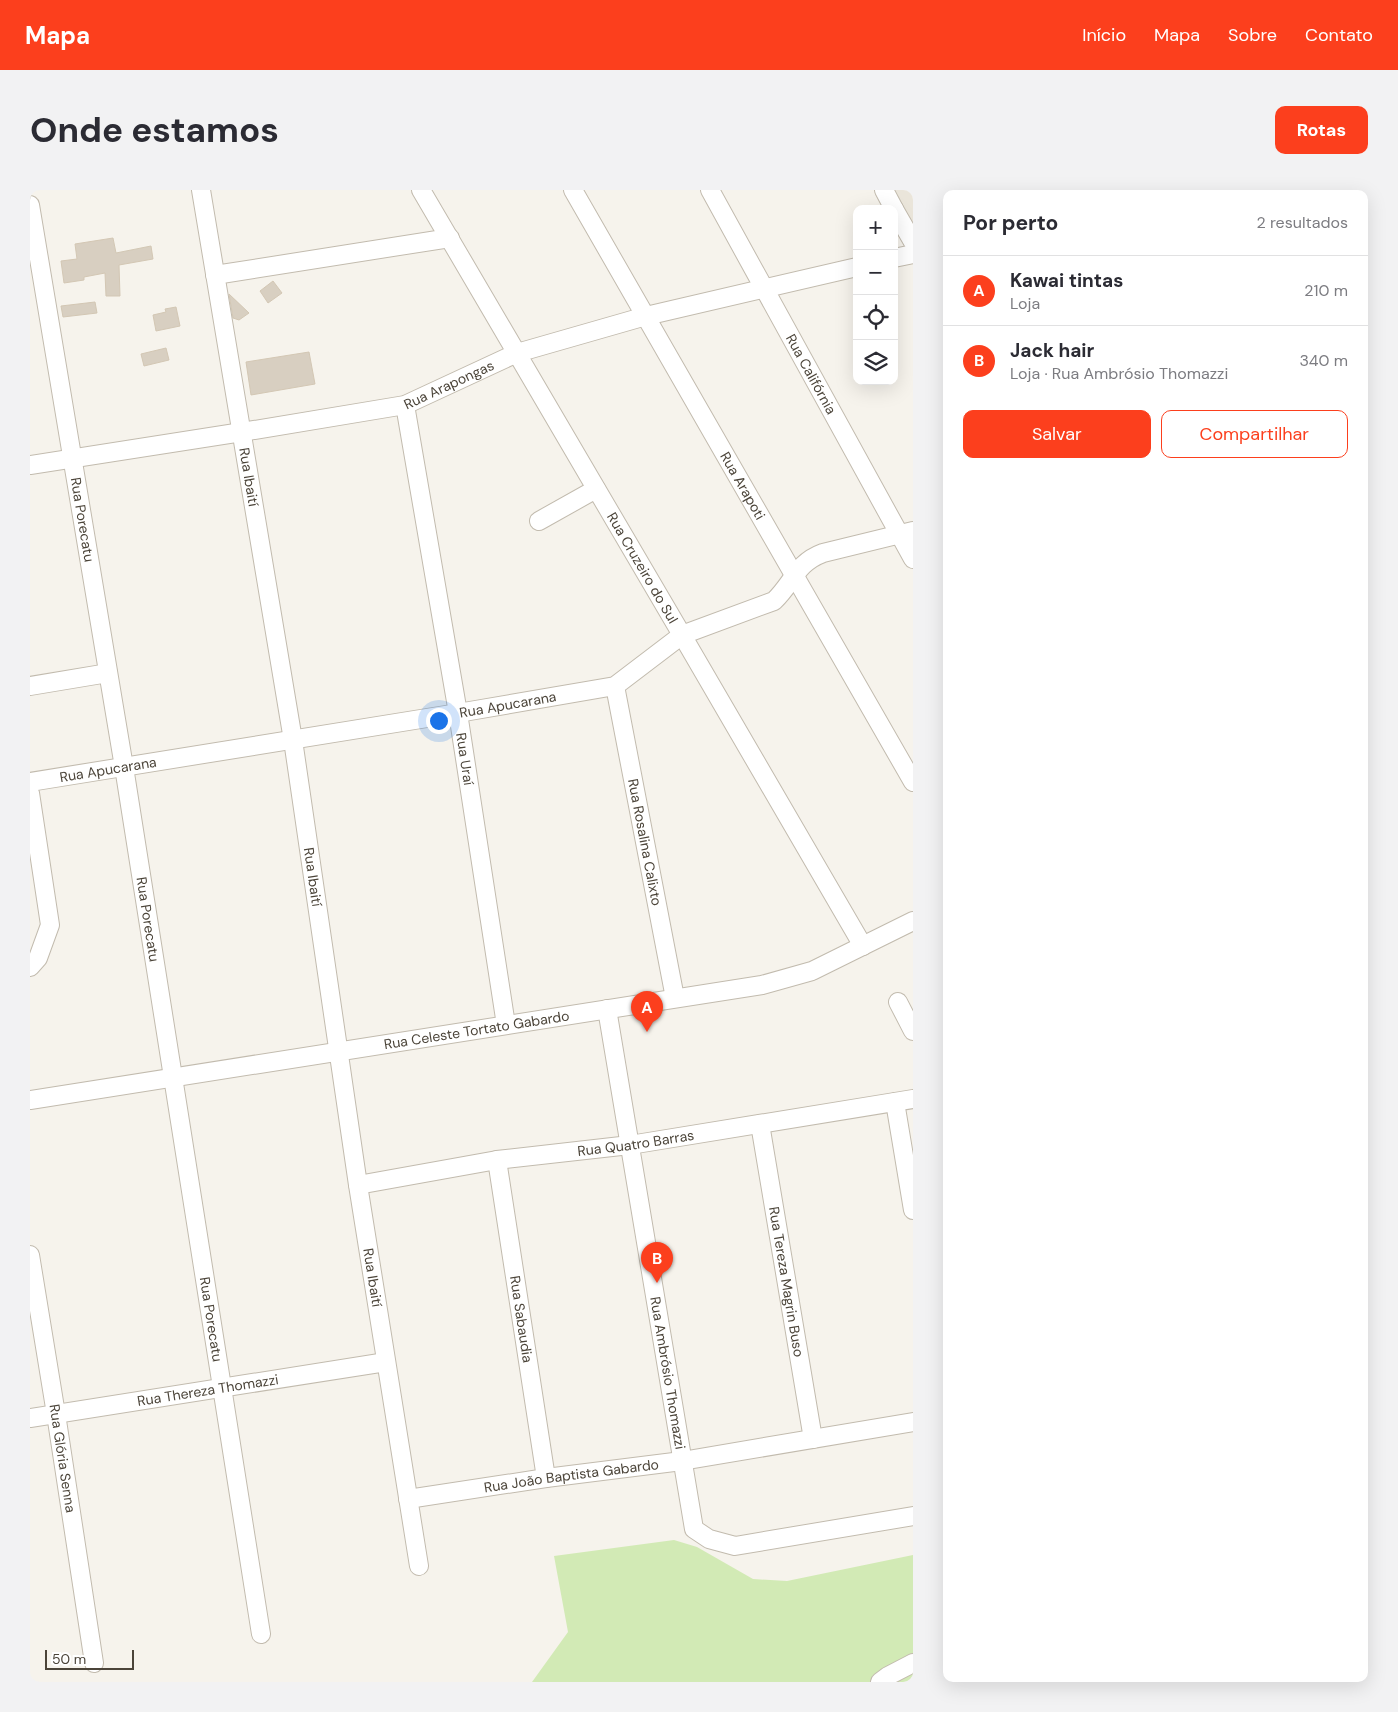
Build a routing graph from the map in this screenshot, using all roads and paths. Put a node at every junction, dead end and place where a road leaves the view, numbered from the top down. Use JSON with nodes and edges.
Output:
{"nodes":[{"id":1,"x":201,"y":190,"type":"edge"},
{"id":2,"x":421,"y":190,"type":"edge"},
{"id":3,"x":573,"y":190,"type":"edge"},
{"id":4,"x":710,"y":190,"type":"edge"},
{"id":5,"x":884,"y":190,"type":"edge"},
{"id":6,"x":30,"y":205,"type":"edge"},
{"id":7,"x":892,"y":205,"type":"edge"},
{"id":8,"x":898,"y":216,"type":"edge"},
{"id":9,"x":450,"y":238,"type":"junction"},
{"id":10,"x":913,"y":242,"type":"edge"},
{"id":11,"x":913,"y":254,"type":"edge"},
{"id":12,"x":898,"y":257,"type":"edge"},
{"id":13,"x":853,"y":268,"type":"edge"},
{"id":14,"x":216,"y":276,"type":"junction"},
{"id":15,"x":765,"y":290,"type":"junction"},
{"id":16,"x":646,"y":316,"type":"junction"},
{"id":17,"x":517,"y":354,"type":"junction"},
{"id":18,"x":405,"y":405,"type":"junction"},
{"id":19,"x":242,"y":432,"type":"junction"},
{"id":20,"x":72,"y":459,"type":"junction"},
{"id":21,"x":30,"y":464,"type":"edge"},
{"id":22,"x":596,"y":488,"type":"junction"},
{"id":23,"x":539,"y":521,"type":"dead end"},
{"id":24,"x":906,"y":533,"type":"edge"},
{"id":25,"x":913,"y":559,"type":"edge"},
{"id":26,"x":794,"y":574,"type":"junction"},
{"id":27,"x":682,"y":634,"type":"junction"},
{"id":28,"x":108,"y":673,"type":"junction"},
{"id":29,"x":30,"y":686,"type":"edge"},
{"id":30,"x":615,"y":686,"type":"junction"},
{"id":31,"x":458,"y":713,"type":"junction"},
{"id":32,"x":293,"y":740,"type":"junction"},
{"id":33,"x":124,"y":767,"type":"junction"},
{"id":34,"x":30,"y":782,"type":"edge"},
{"id":35,"x":913,"y":782,"type":"edge"},
{"id":36,"x":30,"y":793,"type":"edge"},
{"id":37,"x":913,"y":921,"type":"edge"},
{"id":38,"x":863,"y":946,"type":"junction"},
{"id":39,"x":30,"y":967,"type":"edge"},
{"id":40,"x":675,"y":998,"type":"junction"},
{"id":41,"x":898,"y":1002,"type":"dead end"},
{"id":42,"x":607,"y":1009,"type":"junction"},
{"id":43,"x":506,"y":1025,"type":"junction"},
{"id":44,"x":913,"y":1031,"type":"edge"},
{"id":45,"x":339,"y":1051,"type":"junction"},
{"id":46,"x":173,"y":1077,"type":"junction"},
{"id":47,"x":913,"y":1099,"type":"edge"},
{"id":48,"x":30,"y":1100,"type":"edge"},
{"id":49,"x":895,"y":1102,"type":"junction"},
{"id":50,"x":760,"y":1124,"type":"junction"},
{"id":51,"x":630,"y":1145,"type":"junction"},
{"id":52,"x":497,"y":1160,"type":"junction"},
{"id":53,"x":358,"y":1185,"type":"junction"},
{"id":54,"x":913,"y":1210,"type":"edge"},
{"id":55,"x":30,"y":1255,"type":"edge"},
{"id":56,"x":33,"y":1290,"type":"edge"},
{"id":57,"x":386,"y":1362,"type":"junction"},
{"id":58,"x":222,"y":1388,"type":"junction"},
{"id":59,"x":56,"y":1414,"type":"junction"},
{"id":60,"x":30,"y":1418,"type":"edge"},
{"id":61,"x":913,"y":1422,"type":"edge"},
{"id":62,"x":813,"y":1439,"type":"junction"},
{"id":63,"x":682,"y":1461,"type":"junction"},
{"id":64,"x":546,"y":1478,"type":"junction"},
{"id":65,"x":408,"y":1499,"type":"junction"},
{"id":66,"x":913,"y":1516,"type":"edge"},
{"id":67,"x":419,"y":1566,"type":"dead end"},
{"id":68,"x":261,"y":1634,"type":"dead end"},
{"id":69,"x":94,"y":1663,"type":"dead end"},
{"id":70,"x":913,"y":1663,"type":"edge"},
{"id":71,"x":880,"y":1682,"type":"edge"}],
"edges":[{"from":1,"to":14,"type":"street","name":"Rua Ibaití"},
{"from":2,"to":9,"type":"street","name":"Rua Cruzeiro do Sul"},
{"from":3,"to":16,"type":"street","name":"Rua Arapoti"},
{"from":4,"to":15,"type":"street","name":"Rua Califórnia"},
{"from":5,"to":7,"type":"street"},
{"from":6,"to":20,"type":"street","name":"Rua Porecatu"},
{"from":8,"to":10,"type":"street"},
{"from":9,"to":14,"type":"street"},
{"from":9,"to":17,"type":"street","name":"Rua Cruzeiro do Sul"},
{"from":11,"to":12,"type":"street"},
{"from":13,"to":15,"type":"street","name":"Rua Arapongas"},
{"from":14,"to":19,"type":"street","name":"Rua Ibaití"},
{"from":15,"to":16,"type":"street","name":"Rua Arapongas"},
{"from":15,"to":24,"type":"street","name":"Rua Califórnia"},
{"from":16,"to":17,"type":"street","name":"Rua Arapongas"},
{"from":16,"to":26,"type":"street","name":"Rua Arapoti"},
{"from":17,"to":18,"type":"street","name":"Rua Arapongas"},
{"from":17,"to":22,"type":"street","name":"Rua Cruzeiro do Sul"},
{"from":18,"to":19,"type":"street","name":"Rua Arapongas"},
{"from":18,"to":31,"type":"street","name":"Rua Uraí"},
{"from":19,"to":20,"type":"street","name":"Rua Arapongas"},
{"from":19,"to":32,"type":"street","name":"Rua Ibaití"},
{"from":20,"to":21,"type":"street","name":"Rua Arapongas"},
{"from":20,"to":28,"type":"street","name":"Rua Porecatu"},
{"from":22,"to":23,"type":"street"},
{"from":22,"to":27,"type":"street","name":"Rua Cruzeiro do Sul"},
{"from":24,"to":25,"type":"street","name":"Rua Califórnia"},
{"from":24,"to":26,"type":"street","name":"Rua Apucarana"},
{"from":26,"to":27,"type":"street","name":"Rua Apucarana"},
{"from":26,"to":35,"type":"street","name":"Rua Arapoti"},
{"from":27,"to":30,"type":"street","name":"Rua Apucarana"},
{"from":27,"to":38,"type":"street","name":"Rua Cruzeiro do Sul"},
{"from":28,"to":29,"type":"street"},
{"from":28,"to":33,"type":"street","name":"Rua Porecatu"},
{"from":30,"to":31,"type":"street","name":"Rua Apucarana"},
{"from":30,"to":40,"type":"street","name":"Rua Rosalina Calixto"},
{"from":31,"to":32,"type":"street","name":"Rua Apucarana"},
{"from":31,"to":43,"type":"street","name":"Rua Uraí"},
{"from":32,"to":33,"type":"street","name":"Rua Apucarana"},
{"from":32,"to":45,"type":"street","name":"Rua Ibaití"},
{"from":33,"to":34,"type":"street","name":"Rua Apucarana"},
{"from":33,"to":46,"type":"street","name":"Rua Porecatu"},
{"from":36,"to":39,"type":"street"},
{"from":37,"to":38,"type":"street","name":"Rua Celeste Tortato Gabardo"},
{"from":38,"to":40,"type":"street","name":"Rua Celeste Tortato Gabardo"},
{"from":40,"to":42,"type":"street","name":"Rua Celeste Tortato Gabardo"},
{"from":41,"to":44,"type":"street"},
{"from":42,"to":43,"type":"street","name":"Rua Celeste Tortato Gabardo"},
{"from":42,"to":51,"type":"street","name":"Rua Ambrósio Thomazzi"},
{"from":43,"to":45,"type":"street","name":"Rua Celeste Tortato Gabardo"},
{"from":45,"to":46,"type":"street","name":"Rua Celeste Tortato Gabardo"},
{"from":45,"to":53,"type":"street","name":"Rua Ibaití"},
{"from":46,"to":48,"type":"street","name":"Rua Celeste Tortato Gabardo"},
{"from":46,"to":58,"type":"street","name":"Rua Porecatu"},
{"from":47,"to":49,"type":"street","name":"Rua Quatro Barras"},
{"from":49,"to":50,"type":"street","name":"Rua Quatro Barras"},
{"from":49,"to":54,"type":"street"},
{"from":50,"to":51,"type":"street","name":"Rua Quatro Barras"},
{"from":50,"to":62,"type":"street","name":"Rua Tereza Magrin Buso"},
{"from":51,"to":52,"type":"street","name":"Rua Quatro Barras"},
{"from":51,"to":63,"type":"street","name":"Rua Ambrósio Thomazzi"},
{"from":52,"to":53,"type":"street","name":"Rua Quatro Barras"},
{"from":52,"to":64,"type":"street","name":"Rua Sabaudia"},
{"from":53,"to":57,"type":"street","name":"Rua Ibaití"},
{"from":55,"to":56,"type":"street","name":"Rua Glória Senna"},
{"from":56,"to":59,"type":"street","name":"Rua Glória Senna"},
{"from":57,"to":58,"type":"street","name":"Rua Thereza Thomazzi"},
{"from":57,"to":65,"type":"street","name":"Rua Ibaití"},
{"from":58,"to":59,"type":"street","name":"Rua Thereza Thomazzi"},
{"from":58,"to":68,"type":"street","name":"Rua Porecatu"},
{"from":59,"to":60,"type":"street","name":"Rua Thereza Thomazzi"},
{"from":59,"to":69,"type":"street","name":"Rua Glória Senna"},
{"from":61,"to":62,"type":"street","name":"Rua João Baptista Gabardo"},
{"from":62,"to":63,"type":"street","name":"Rua João Baptista Gabardo"},
{"from":63,"to":64,"type":"street","name":"Rua João Baptista Gabardo"},
{"from":63,"to":66,"type":"street","name":"Rua Ambrósio Thomazzi"},
{"from":64,"to":65,"type":"street","name":"Rua João Baptista Gabardo"},
{"from":65,"to":67,"type":"street","name":"Rua Ibaití"},
{"from":70,"to":71,"type":"street"}]}
